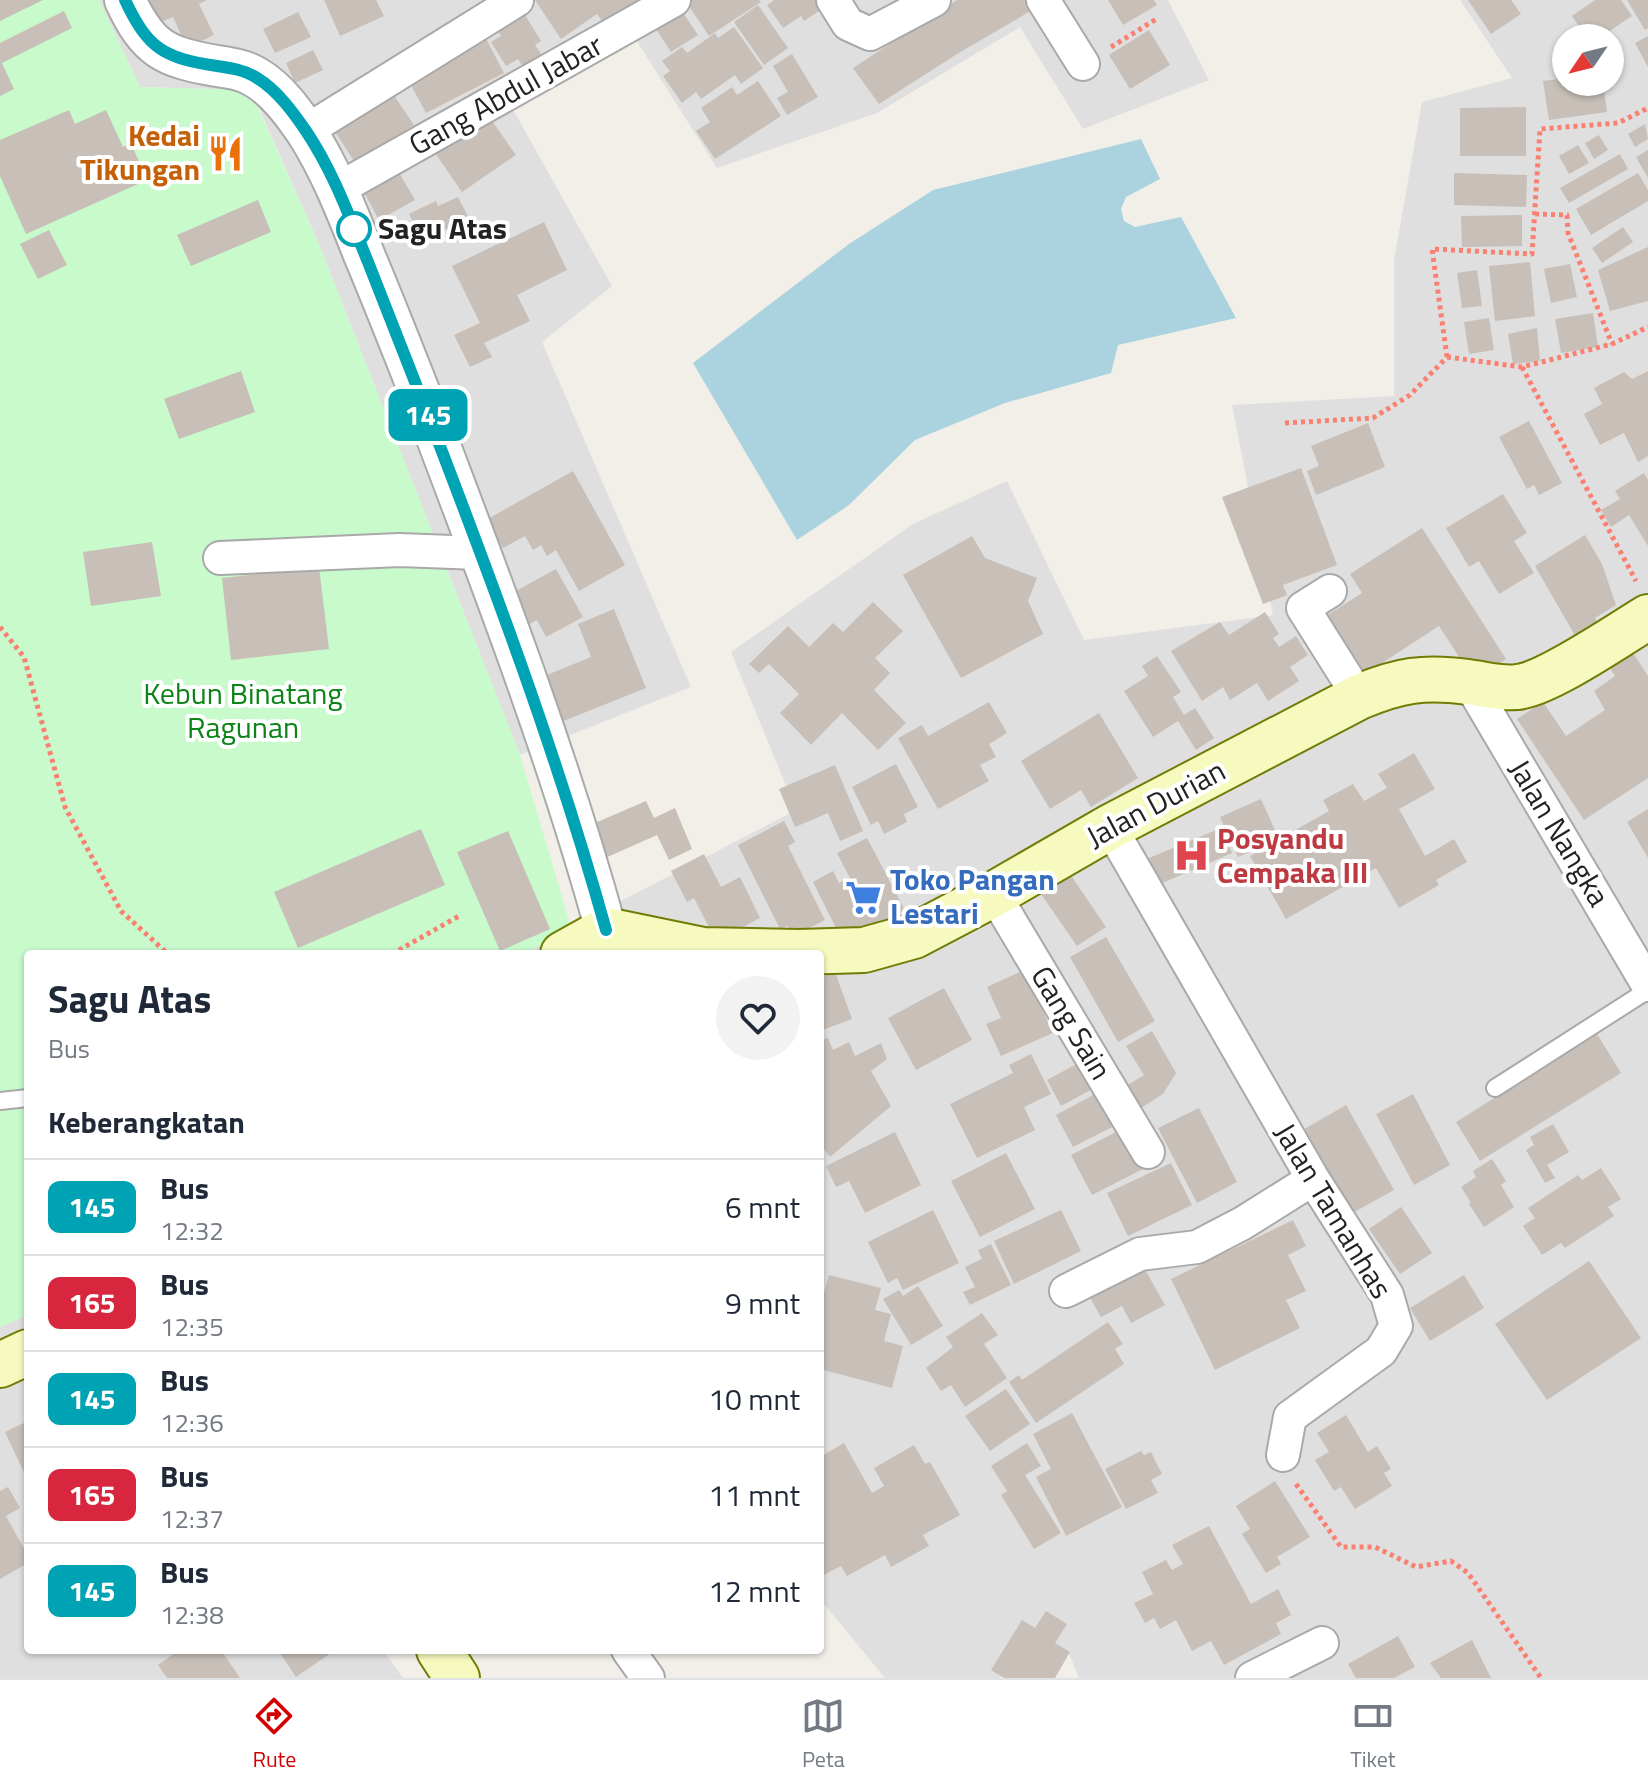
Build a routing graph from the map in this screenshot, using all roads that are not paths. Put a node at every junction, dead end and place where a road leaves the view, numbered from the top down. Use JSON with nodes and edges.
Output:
{"nodes":[{"id":1,"x":125,"y":0,"type":"edge"},
{"id":2,"x":517,"y":0,"type":"edge"},
{"id":3,"x":674,"y":0,"type":"edge"},
{"id":4,"x":833,"y":0,"type":"edge"},
{"id":5,"x":934,"y":0,"type":"edge"},
{"id":6,"x":1043,"y":0,"type":"edge"},
{"id":7,"x":1083,"y":64,"type":"road end"},
{"id":8,"x":306,"y":131,"type":"junction"},
{"id":9,"x":338,"y":189,"type":"junction"},
{"id":10,"x":480,"y":553,"type":"junction"},
{"id":11,"x":220,"y":558,"type":"dead end"},
{"id":12,"x":1330,"y":591,"type":"dead end"},
{"id":13,"x":1644,"y":603,"type":"edge"},
{"id":14,"x":1469,"y":682,"type":"junction"},
{"id":15,"x":1359,"y":697,"type":"junction"},
{"id":16,"x":1110,"y":827,"type":"junction"},
{"id":17,"x":994,"y":894,"type":"junction"},
{"id":18,"x":606,"y":930,"type":"junction"},
{"id":19,"x":570,"y":950,"type":"edge"},
{"id":20,"x":703,"y":950,"type":"edge"},
{"id":21,"x":824,"y":951,"type":"edge"},
{"id":22,"x":1648,"y":987,"type":"edge"},
{"id":23,"x":1495,"y":1088,"type":"dead end"},
{"id":24,"x":24,"y":1098,"type":"edge"},
{"id":25,"x":0,"y":1101,"type":"edge"},
{"id":26,"x":1148,"y":1152,"type":"dead end"},
{"id":27,"x":1313,"y":1179,"type":"junction"},
{"id":28,"x":1066,"y":1291,"type":"dead end"},
{"id":29,"x":24,"y":1354,"type":"edge"},
{"id":30,"x":0,"y":1365,"type":"edge"},
{"id":31,"x":1283,"y":1455,"type":"road end"},
{"id":32,"x":1322,"y":1643,"type":"dead end"},
{"id":33,"x":442,"y":1654,"type":"edge"},
{"id":34,"x":631,"y":1654,"type":"edge"},
{"id":35,"x":457,"y":1678,"type":"edge"},
{"id":36,"x":648,"y":1678,"type":"edge"},
{"id":37,"x":1252,"y":1678,"type":"edge"}],
"edges":[{"from":1,"to":8,"type":"street"},
{"from":2,"to":8,"type":"street"},
{"from":3,"to":9,"type":"street","name":"Gang Abdul Jabar"},
{"from":4,"to":5,"type":"street"},
{"from":6,"to":7,"type":"street"},
{"from":8,"to":9,"type":"street"},
{"from":9,"to":10,"type":"street"},
{"from":10,"to":11,"type":"street"},
{"from":10,"to":18,"type":"street"},
{"from":12,"to":15,"type":"street"},
{"from":13,"to":14,"type":"main road","name":"Jalan Durian"},
{"from":14,"to":15,"type":"main road","name":"Jalan Durian"},
{"from":14,"to":22,"type":"street","name":"Jalan Nangka"},
{"from":15,"to":16,"type":"main road","name":"Jalan Durian"},
{"from":16,"to":17,"type":"main road","name":"Jalan Durian"},
{"from":16,"to":27,"type":"street","name":"Jalan Tamanhas"},
{"from":17,"to":21,"type":"main road","name":"Jalan Durian"},
{"from":17,"to":26,"type":"street","name":"Gang Sain"},
{"from":18,"to":19,"type":"main road"},
{"from":18,"to":20,"type":"main road","name":"Jalan Durian"},
{"from":22,"to":23,"type":"lane"},
{"from":24,"to":25,"type":"lane"},
{"from":27,"to":28,"type":"street"},
{"from":27,"to":31,"type":"street","name":"Jalan Tamanhas"},
{"from":29,"to":30,"type":"main road"},
{"from":32,"to":37,"type":"street"},
{"from":33,"to":35,"type":"main road"},
{"from":34,"to":36,"type":"street"}]}
